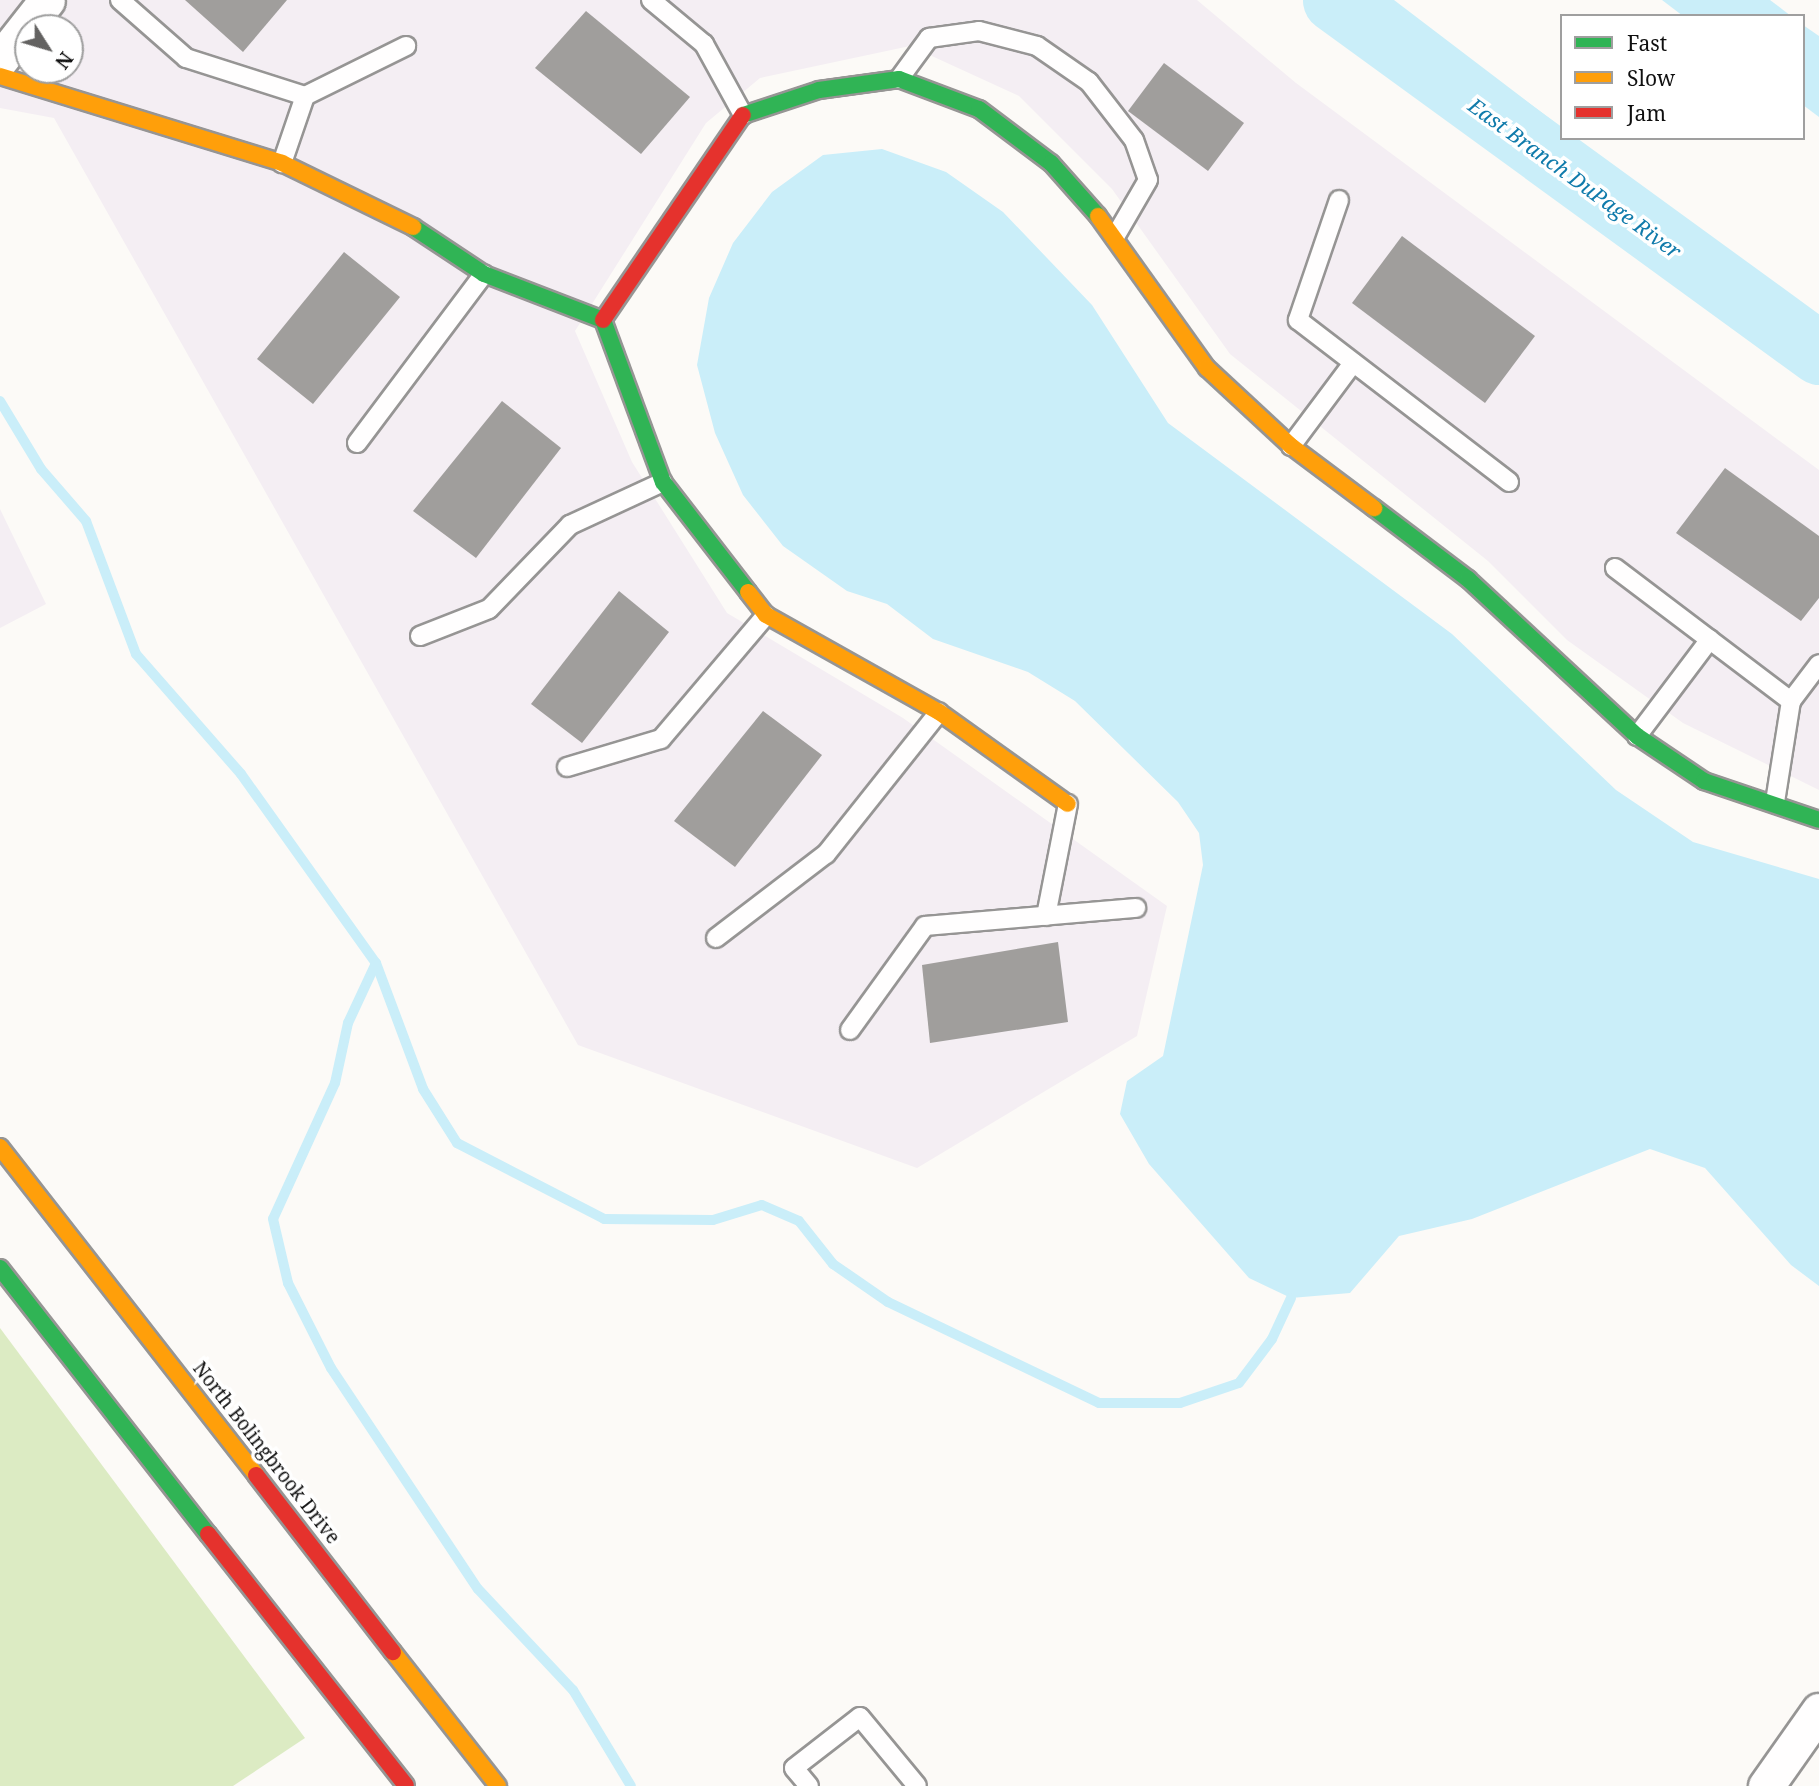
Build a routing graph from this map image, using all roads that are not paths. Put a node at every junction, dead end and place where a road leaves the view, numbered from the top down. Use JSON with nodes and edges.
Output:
{"nodes":[{"id":1,"x":47,"y":0,"type":"edge"},
{"id":2,"x":120,"y":0,"type":"edge"},
{"id":3,"x":651,"y":0,"type":"edge"},
{"id":4,"x":406,"y":46,"type":"dead end"},
{"id":5,"x":0,"y":60,"type":"edge"},
{"id":6,"x":0,"y":76,"type":"edge"},
{"id":7,"x":899,"y":79,"type":"junction"},
{"id":8,"x":305,"y":96,"type":"junction"},
{"id":9,"x":743,"y":115,"type":"junction"},
{"id":10,"x":282,"y":163,"type":"junction"},
{"id":11,"x":1339,"y":200,"type":"dead end"},
{"id":12,"x":1115,"y":237,"type":"junction"},
{"id":13,"x":484,"y":274,"type":"junction"},
{"id":14,"x":603,"y":320,"type":"junction"},
{"id":15,"x":1353,"y":363,"type":"junction"},
{"id":16,"x":357,"y":443,"type":"dead end"},
{"id":17,"x":1291,"y":446,"type":"junction"},
{"id":18,"x":663,"y":482,"type":"junction"},
{"id":19,"x":1509,"y":482,"type":"dead end"},
{"id":20,"x":1615,"y":568,"type":"dead end"},
{"id":21,"x":766,"y":615,"type":"junction"},
{"id":22,"x":420,"y":636,"type":"dead end"},
{"id":23,"x":1710,"y":639,"type":"junction"},
{"id":24,"x":1819,"y":664,"type":"edge"},
{"id":25,"x":1791,"y":701,"type":"junction"},
{"id":26,"x":939,"y":712,"type":"junction"},
{"id":27,"x":1637,"y":736,"type":"junction"},
{"id":28,"x":567,"y":767,"type":"dead end"},
{"id":29,"x":1775,"y":802,"type":"junction"},
{"id":30,"x":1068,"y":804,"type":"joint"},
{"id":31,"x":1819,"y":820,"type":"edge"},
{"id":32,"x":1136,"y":908,"type":"dead end"},
{"id":33,"x":1046,"y":916,"type":"junction"},
{"id":34,"x":716,"y":938,"type":"dead end"},
{"id":35,"x":850,"y":1030,"type":"dead end"},
{"id":36,"x":0,"y":1147,"type":"edge"},
{"id":37,"x":0,"y":1268,"type":"edge"},
{"id":38,"x":1819,"y":1711,"type":"edge"},
{"id":39,"x":406,"y":1786,"type":"edge"},
{"id":40,"x":498,"y":1786,"type":"edge"},
{"id":41,"x":809,"y":1786,"type":"edge"},
{"id":42,"x":917,"y":1786,"type":"edge"},
{"id":43,"x":1766,"y":1786,"type":"edge"}],
"edges":[{"from":1,"to":5,"type":"street"},
{"from":2,"to":8,"type":"lane"},
{"from":3,"to":9,"type":"lane"},
{"from":4,"to":8,"type":"lane"},
{"from":6,"to":10,"type":"street"},
{"from":7,"to":9,"type":"street"},
{"from":7,"to":12,"type":"street"},
{"from":7,"to":12,"type":"lane"},
{"from":8,"to":10,"type":"lane"},
{"from":9,"to":14,"type":"street"},
{"from":10,"to":13,"type":"street"},
{"from":11,"to":15,"type":"lane"},
{"from":12,"to":17,"type":"street"},
{"from":13,"to":14,"type":"street"},
{"from":13,"to":16,"type":"lane"},
{"from":14,"to":18,"type":"street"},
{"from":15,"to":17,"type":"lane"},
{"from":15,"to":19,"type":"lane"},
{"from":17,"to":27,"type":"street"},
{"from":18,"to":21,"type":"street"},
{"from":18,"to":22,"type":"lane"},
{"from":20,"to":23,"type":"lane"},
{"from":21,"to":26,"type":"street"},
{"from":21,"to":28,"type":"lane"},
{"from":23,"to":25,"type":"lane"},
{"from":23,"to":27,"type":"lane"},
{"from":24,"to":25,"type":"lane"},
{"from":25,"to":29,"type":"lane"},
{"from":26,"to":30,"type":"street"},
{"from":26,"to":34,"type":"lane"},
{"from":27,"to":29,"type":"street"},
{"from":29,"to":31,"type":"street"},
{"from":30,"to":33,"type":"lane"},
{"from":32,"to":33,"type":"lane"},
{"from":33,"to":35,"type":"lane"},
{"from":36,"to":40,"type":"street","name":"North Bolingbrook Drive"},
{"from":37,"to":39,"type":"street"},
{"from":38,"to":43,"type":"street"},
{"from":41,"to":42,"type":"lane"}]}
